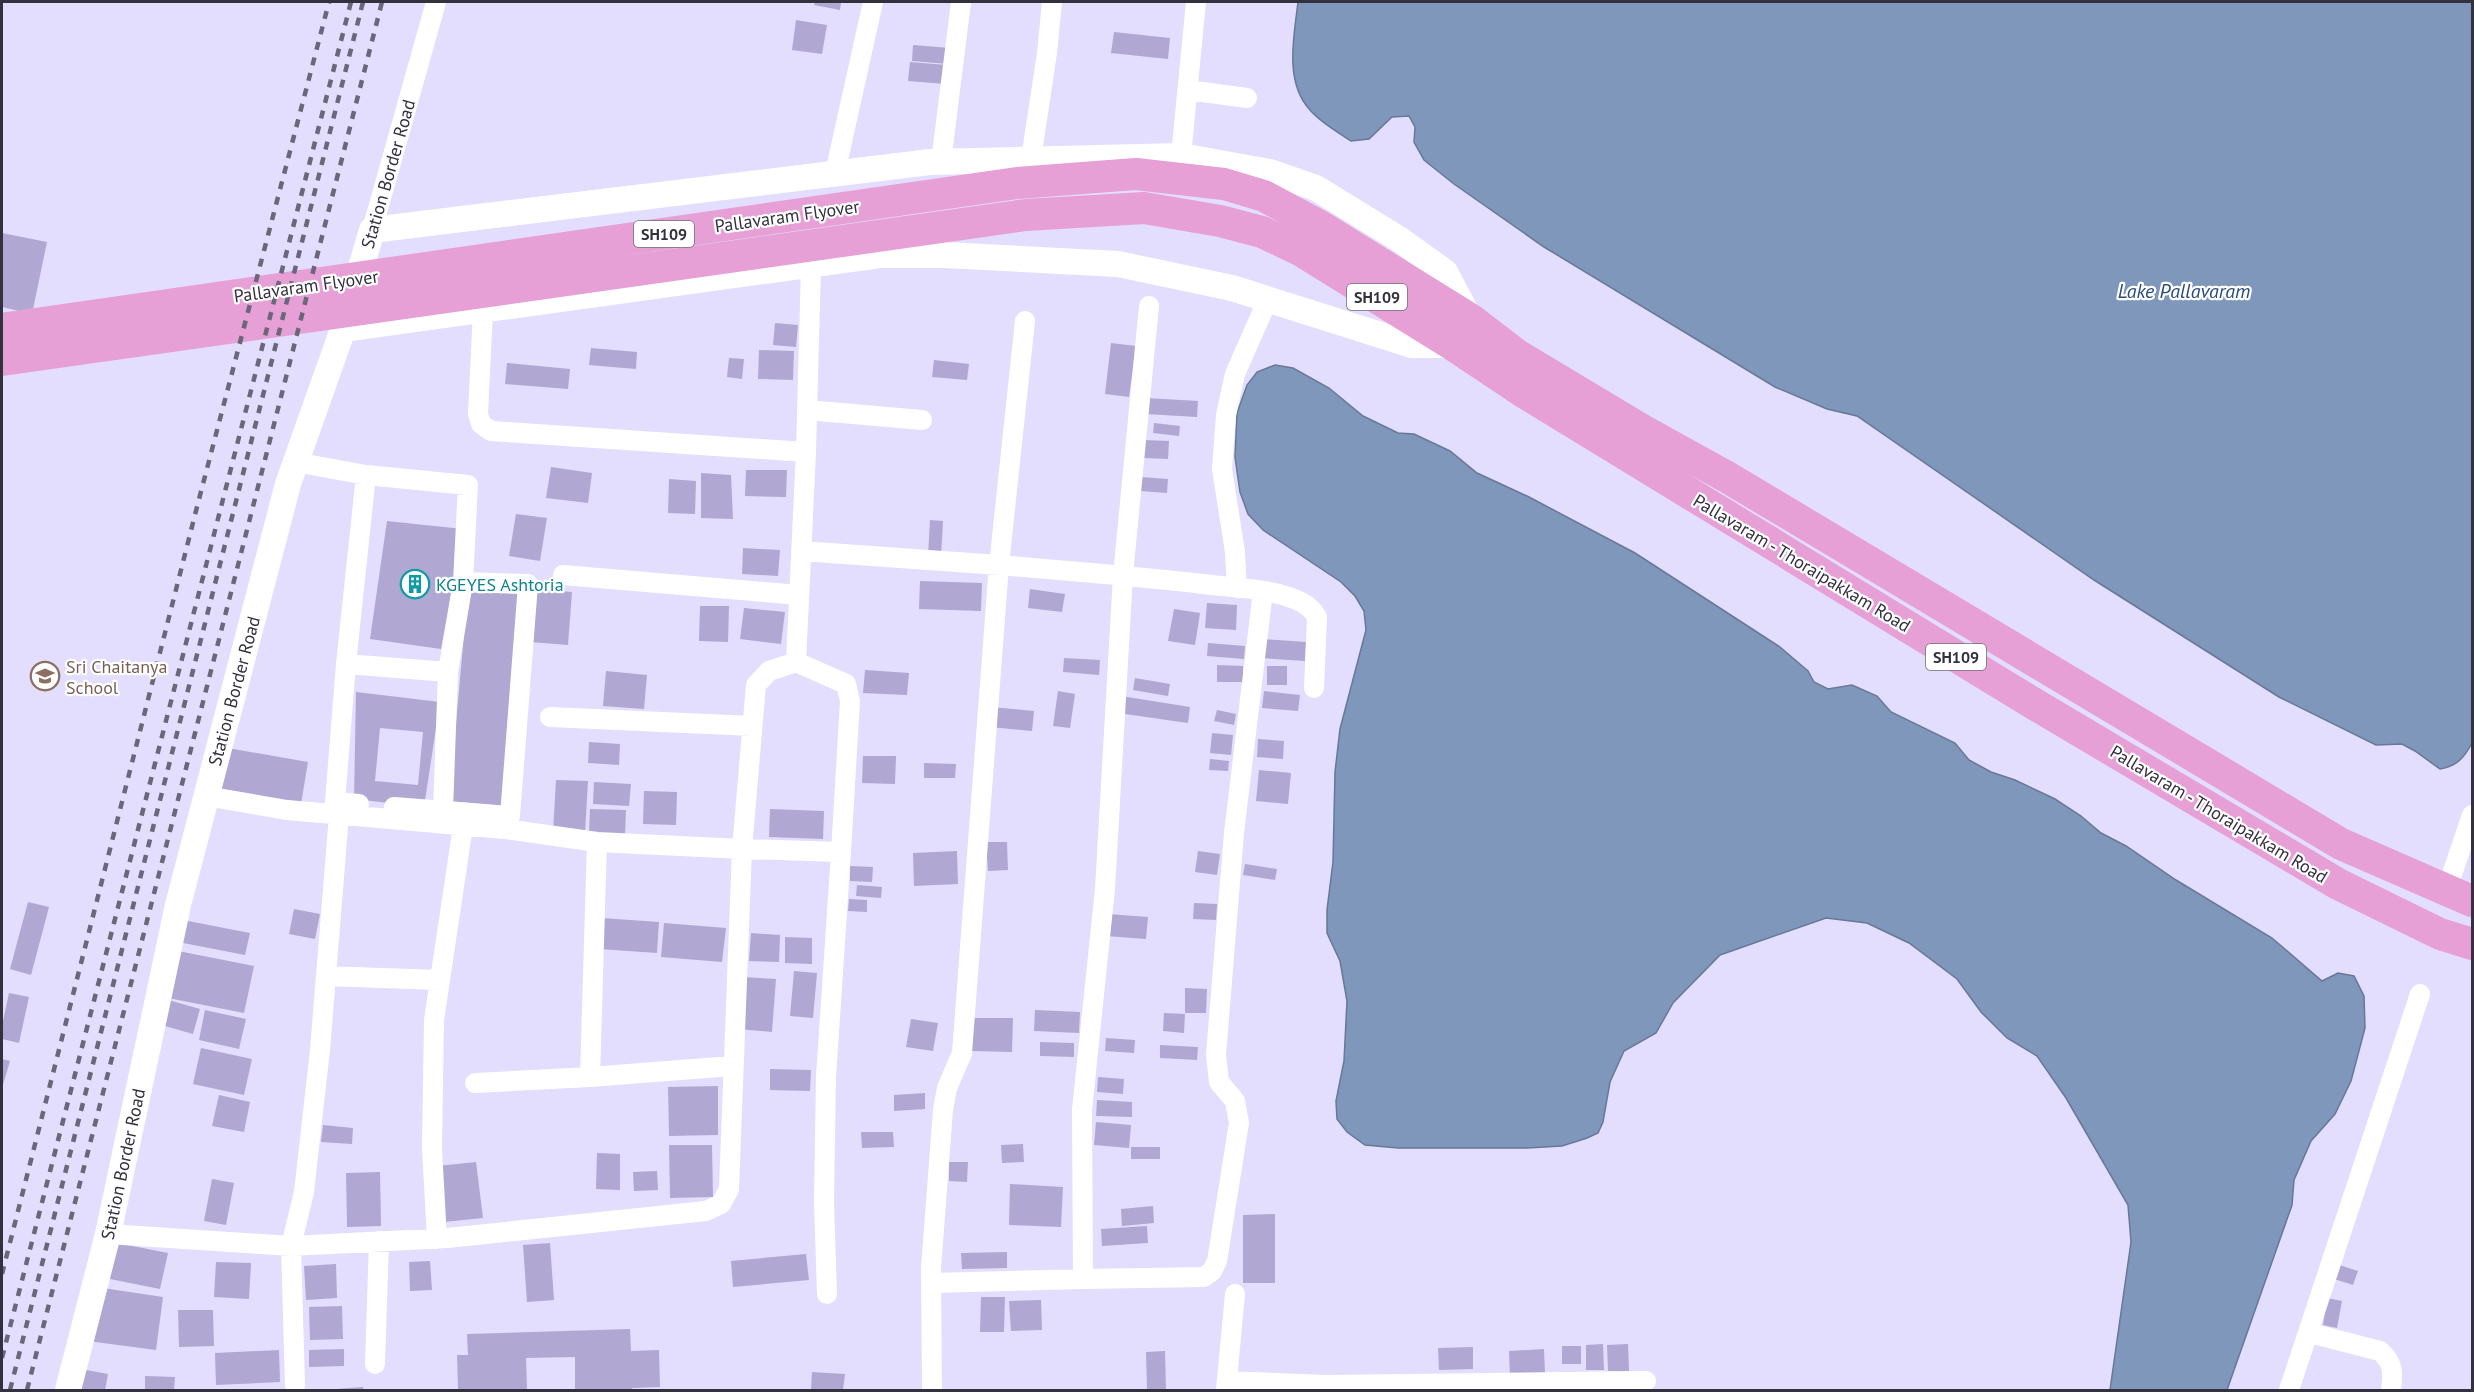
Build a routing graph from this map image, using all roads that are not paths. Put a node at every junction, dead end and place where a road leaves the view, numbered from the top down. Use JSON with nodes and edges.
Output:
{"nodes":[{"id":1,"x":436,"y":2,"type":"edge"},
{"id":2,"x":873,"y":2,"type":"edge"},
{"id":3,"x":961,"y":2,"type":"edge"},
{"id":4,"x":1052,"y":2,"type":"edge"},
{"id":5,"x":1196,"y":2,"type":"edge"},
{"id":6,"x":1188,"y":90,"type":"junction"},
{"id":7,"x":1247,"y":98,"type":"dead end"},
{"id":8,"x":1181,"y":156,"type":"junction"},
{"id":9,"x":1031,"y":159,"type":"junction"},
{"id":10,"x":941,"y":162,"type":"junction"},
{"id":11,"x":835,"y":173,"type":"junction"},
{"id":12,"x":372,"y":230,"type":"junction"},
{"id":13,"x":811,"y":265,"type":"junction"},
{"id":14,"x":1268,"y":299,"type":"junction"},
{"id":15,"x":1149,"y":306,"type":"dead end"},
{"id":16,"x":483,"y":310,"type":"junction"},
{"id":17,"x":1470,"y":319,"type":"junction"},
{"id":18,"x":1025,"y":321,"type":"dead end"},
{"id":19,"x":343,"y":329,"type":"junction"},
{"id":20,"x":2,"y":330,"type":"edge"},
{"id":21,"x":1453,"y":345,"type":"junction"},
{"id":22,"x":2,"y":360,"type":"edge"},
{"id":23,"x":807,"y":410,"type":"junction"},
{"id":24,"x":922,"y":420,"type":"dead end"},
{"id":25,"x":806,"y":452,"type":"junction"},
{"id":26,"x":295,"y":462,"type":"junction"},
{"id":27,"x":366,"y":475,"type":"junction"},
{"id":28,"x":801,"y":551,"type":"junction"},
{"id":29,"x":999,"y":565,"type":"junction"},
{"id":30,"x":562,"y":575,"type":"dead end"},
{"id":31,"x":1123,"y":575,"type":"junction"},
{"id":32,"x":463,"y":582,"type":"junction"},
{"id":33,"x":1237,"y":588,"type":"junction"},
{"id":34,"x":1263,"y":591,"type":"junction"},
{"id":35,"x":799,"y":595,"type":"junction"},
{"id":36,"x":796,"y":662,"type":"junction"},
{"id":37,"x":346,"y":664,"type":"junction"},
{"id":38,"x":448,"y":672,"type":"junction"},
{"id":39,"x":1314,"y":688,"type":"dead end"},
{"id":40,"x":550,"y":717,"type":"dead end"},
{"id":41,"x":752,"y":726,"type":"junction"},
{"id":42,"x":206,"y":796,"type":"junction"},
{"id":43,"x":443,"y":810,"type":"junction"},
{"id":44,"x":2472,"y":814,"type":"edge"},
{"id":45,"x":339,"y":815,"type":"junction"},
{"id":46,"x":463,"y":826,"type":"junction"},
{"id":47,"x":597,"y":842,"type":"junction"},
{"id":48,"x":742,"y":849,"type":"junction"},
{"id":49,"x":841,"y":852,"type":"junction"},
{"id":50,"x":2460,"y":895,"type":"edge"},
{"id":51,"x":2472,"y":944,"type":"edge"},
{"id":52,"x":326,"y":976,"type":"junction"},
{"id":53,"x":440,"y":981,"type":"junction"},
{"id":54,"x":2420,"y":993,"type":"dead end"},
{"id":55,"x":732,"y":1066,"type":"junction"},
{"id":56,"x":590,"y":1077,"type":"junction"},
{"id":57,"x":475,"y":1083,"type":"dead end"},
{"id":58,"x":108,"y":1234,"type":"junction"},
{"id":59,"x":437,"y":1239,"type":"junction"},
{"id":60,"x":379,"y":1241,"type":"junction"},
{"id":61,"x":291,"y":1246,"type":"junction"},
{"id":62,"x":1083,"y":1279,"type":"junction"},
{"id":63,"x":931,"y":1283,"type":"junction"},
{"id":64,"x":827,"y":1294,"type":"dead end"},
{"id":65,"x":1235,"y":1294,"type":"dead end"},
{"id":66,"x":2310,"y":1333,"type":"junction"},
{"id":67,"x":375,"y":1364,"type":"dead end"},
{"id":68,"x":1646,"y":1380,"type":"dead end"},
{"id":69,"x":295,"y":1385,"type":"dead end"},
{"id":70,"x":1226,"y":1386,"type":"edge"},
{"id":71,"x":68,"y":1390,"type":"edge"},
{"id":72,"x":932,"y":1390,"type":"edge"},
{"id":73,"x":2289,"y":1390,"type":"edge"},
{"id":74,"x":2391,"y":1390,"type":"edge"}],
"edges":[{"from":1,"to":12,"type":"street","name":"Station Border Road"},
{"from":2,"to":11,"type":"street"},
{"from":3,"to":10,"type":"street"},
{"from":4,"to":9,"type":"street"},
{"from":5,"to":6,"type":"street"},
{"from":6,"to":7,"type":"street"},
{"from":6,"to":8,"type":"street"},
{"from":8,"to":9,"type":"street"},
{"from":8,"to":17,"type":"street"},
{"from":9,"to":10,"type":"street"},
{"from":10,"to":11,"type":"street"},
{"from":11,"to":12,"type":"street"},
{"from":12,"to":19,"type":"street","name":"Station Border Road"},
{"from":13,"to":14,"type":"street"},
{"from":13,"to":16,"type":"street"},
{"from":13,"to":23,"type":"street"},
{"from":14,"to":21,"type":"street"},
{"from":14,"to":33,"type":"street"},
{"from":15,"to":31,"type":"street"},
{"from":16,"to":19,"type":"street"},
{"from":16,"to":25,"type":"street"},
{"from":17,"to":20,"type":"main road","name":"Pallavaram Flyover","number":"SH109"},
{"from":17,"to":50,"type":"main road","name":"Pallavaram - Thoraipakkam Road","number":"SH109"},
{"from":18,"to":29,"type":"street"},
{"from":19,"to":26,"type":"street","name":"Station Border Road"},
{"from":21,"to":22,"type":"main road","name":"Pallavaram Flyover","number":"SH109"},
{"from":21,"to":51,"type":"main road","name":"Pallavaram - Thoraipakkam Road","number":"SH109"},
{"from":23,"to":24,"type":"street"},
{"from":23,"to":25,"type":"street"},
{"from":25,"to":28,"type":"street"},
{"from":26,"to":27,"type":"street"},
{"from":26,"to":42,"type":"street","name":"Station Border Road"},
{"from":27,"to":32,"type":"street"},
{"from":27,"to":37,"type":"street"},
{"from":28,"to":29,"type":"street"},
{"from":28,"to":35,"type":"street"},
{"from":29,"to":31,"type":"street"},
{"from":29,"to":63,"type":"street"},
{"from":30,"to":35,"type":"street"},
{"from":31,"to":33,"type":"street"},
{"from":31,"to":62,"type":"street"},
{"from":32,"to":38,"type":"street"},
{"from":32,"to":43,"type":"street"},
{"from":33,"to":34,"type":"street"},
{"from":34,"to":39,"type":"street"},
{"from":34,"to":62,"type":"street"},
{"from":35,"to":36,"type":"street"},
{"from":36,"to":41,"type":"street"},
{"from":36,"to":49,"type":"street"},
{"from":37,"to":38,"type":"street"},
{"from":37,"to":43,"type":"street"},
{"from":38,"to":43,"type":"street"},
{"from":40,"to":41,"type":"street"},
{"from":41,"to":48,"type":"street"},
{"from":42,"to":45,"type":"street"},
{"from":42,"to":58,"type":"street","name":"Station Border Road"},
{"from":44,"to":50,"type":"street"},
{"from":45,"to":46,"type":"street"},
{"from":45,"to":52,"type":"street"},
{"from":46,"to":47,"type":"street"},
{"from":46,"to":53,"type":"street"},
{"from":47,"to":48,"type":"street"},
{"from":47,"to":56,"type":"street"},
{"from":48,"to":49,"type":"street"},
{"from":48,"to":55,"type":"street"},
{"from":49,"to":64,"type":"street"},
{"from":52,"to":53,"type":"street"},
{"from":52,"to":61,"type":"street"},
{"from":53,"to":59,"type":"street"},
{"from":54,"to":66,"type":"street"},
{"from":55,"to":56,"type":"street"},
{"from":55,"to":59,"type":"street"},
{"from":56,"to":57,"type":"street"},
{"from":58,"to":61,"type":"street"},
{"from":58,"to":71,"type":"street","name":"Station Border Road"},
{"from":59,"to":60,"type":"street"},
{"from":60,"to":61,"type":"street"},
{"from":60,"to":67,"type":"street"},
{"from":61,"to":69,"type":"street"},
{"from":62,"to":63,"type":"street"},
{"from":63,"to":72,"type":"street"},
{"from":65,"to":70,"type":"street"},
{"from":66,"to":73,"type":"street"},
{"from":66,"to":74,"type":"street"},
{"from":68,"to":70,"type":"street"}]}
